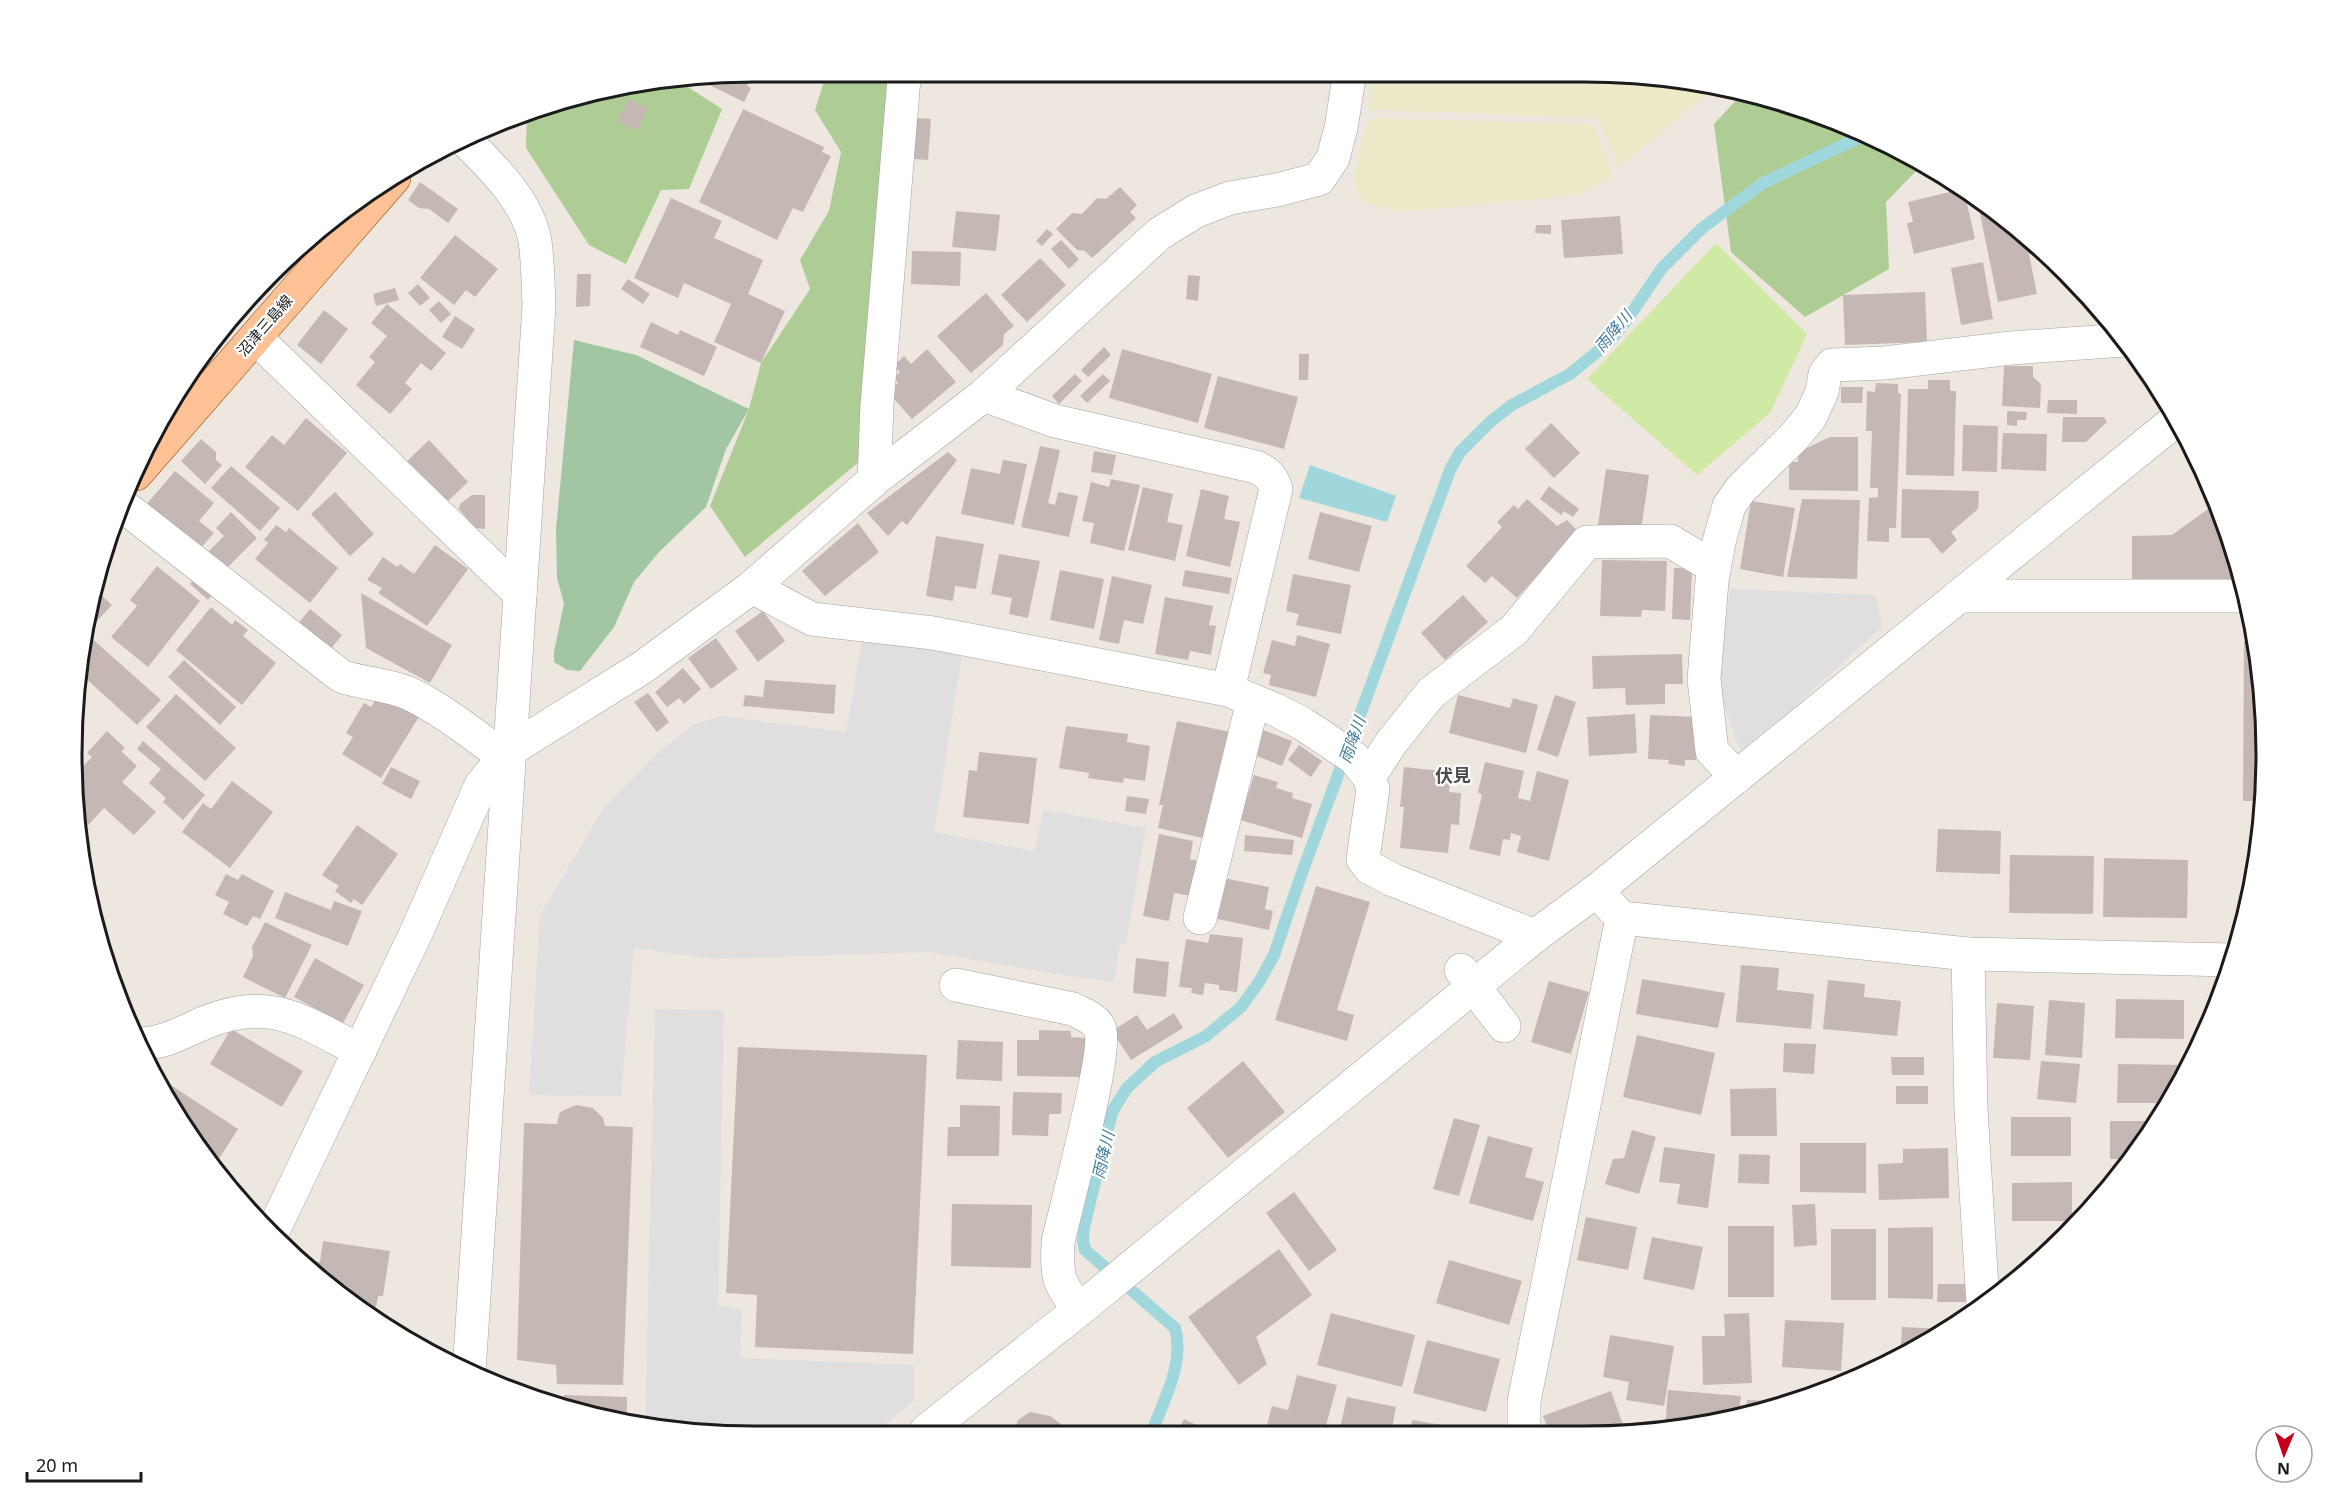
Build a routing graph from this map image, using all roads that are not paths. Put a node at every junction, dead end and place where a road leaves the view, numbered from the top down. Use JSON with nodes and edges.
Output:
{"nodes":[{"id":1,"x":904,"y":82,"type":"edge"},
{"id":2,"x":1347,"y":82,"type":"edge"},
{"id":3,"x":471,"y":146,"type":"edge"},
{"id":4,"x":375,"y":200,"type":"edge"},
{"id":5,"x":256,"y":338,"type":"junction"},
{"id":6,"x":2114,"y":341,"type":"edge"},
{"id":7,"x":984,"y":395,"type":"junction"},
{"id":8,"x":2170,"y":425,"type":"edge"},
{"id":9,"x":153,"y":454,"type":"edge"},
{"id":10,"x":874,"y":480,"type":"junction"},
{"id":11,"x":129,"y":510,"type":"edge"},
{"id":12,"x":1714,"y":567,"type":"junction"},
{"id":13,"x":752,"y":587,"type":"junction"},
{"id":14,"x":520,"y":594,"type":"junction"},
{"id":15,"x":1959,"y":596,"type":"junction"},
{"id":16,"x":2237,"y":596,"type":"edge"},
{"id":17,"x":1240,"y":695,"type":"junction"},
{"id":18,"x":507,"y":754,"type":"junction"},
{"id":19,"x":1369,"y":777,"type":"junction"},
{"id":20,"x":1737,"y":777,"type":"junction"},
{"id":21,"x":1596,"y":891,"type":"junction"},
{"id":22,"x":1200,"y":918,"type":"dead end"},
{"id":23,"x":1622,"y":918,"type":"junction"},
{"id":24,"x":1535,"y":936,"type":"junction"},
{"id":25,"x":1968,"y":954,"type":"junction"},
{"id":26,"x":2223,"y":960,"type":"edge"},
{"id":27,"x":1461,"y":970,"type":"dead end"},
{"id":28,"x":956,"y":985,"type":"dead end"},
{"id":29,"x":1504,"y":1026,"type":"dead end"},
{"id":30,"x":149,"y":1044,"type":"edge"},
{"id":31,"x":360,"y":1051,"type":"junction"},
{"id":32,"x":276,"y":1225,"type":"edge"},
{"id":33,"x":1982,"y":1294,"type":"edge"},
{"id":34,"x":1079,"y":1310,"type":"junction"},
{"id":35,"x":471,"y":1362,"type":"edge"},
{"id":36,"x":933,"y":1426,"type":"edge"},
{"id":37,"x":1524,"y":1426,"type":"edge"}],
"edges":[{"from":1,"to":10,"type":"street"},
{"from":2,"to":7,"type":"street"},
{"from":3,"to":14,"type":"street"},
{"from":4,"to":5,"type":"main road","name":"沼津三島線"},
{"from":5,"to":9,"type":"main road","name":"沼津三島線"},
{"from":5,"to":14,"type":"street"},
{"from":6,"to":12,"type":"street"},
{"from":7,"to":10,"type":"street"},
{"from":7,"to":17,"type":"street"},
{"from":8,"to":15,"type":"street"},
{"from":10,"to":13,"type":"street"},
{"from":11,"to":18,"type":"street"},
{"from":12,"to":19,"type":"street"},
{"from":12,"to":20,"type":"street"},
{"from":13,"to":17,"type":"street"},
{"from":13,"to":18,"type":"street"},
{"from":14,"to":18,"type":"street"},
{"from":15,"to":16,"type":"street"},
{"from":15,"to":20,"type":"street"},
{"from":17,"to":19,"type":"street"},
{"from":17,"to":22,"type":"street"},
{"from":18,"to":31,"type":"street"},
{"from":18,"to":35,"type":"street"},
{"from":19,"to":24,"type":"street"},
{"from":20,"to":21,"type":"street"},
{"from":21,"to":23,"type":"street"},
{"from":21,"to":24,"type":"street"},
{"from":23,"to":25,"type":"street"},
{"from":23,"to":37,"type":"street"},
{"from":24,"to":34,"type":"street"},
{"from":25,"to":26,"type":"street"},
{"from":25,"to":33,"type":"street"},
{"from":27,"to":29,"type":"street"},
{"from":28,"to":34,"type":"street"},
{"from":30,"to":31,"type":"street"},
{"from":31,"to":32,"type":"street"},
{"from":34,"to":36,"type":"street"}]}
